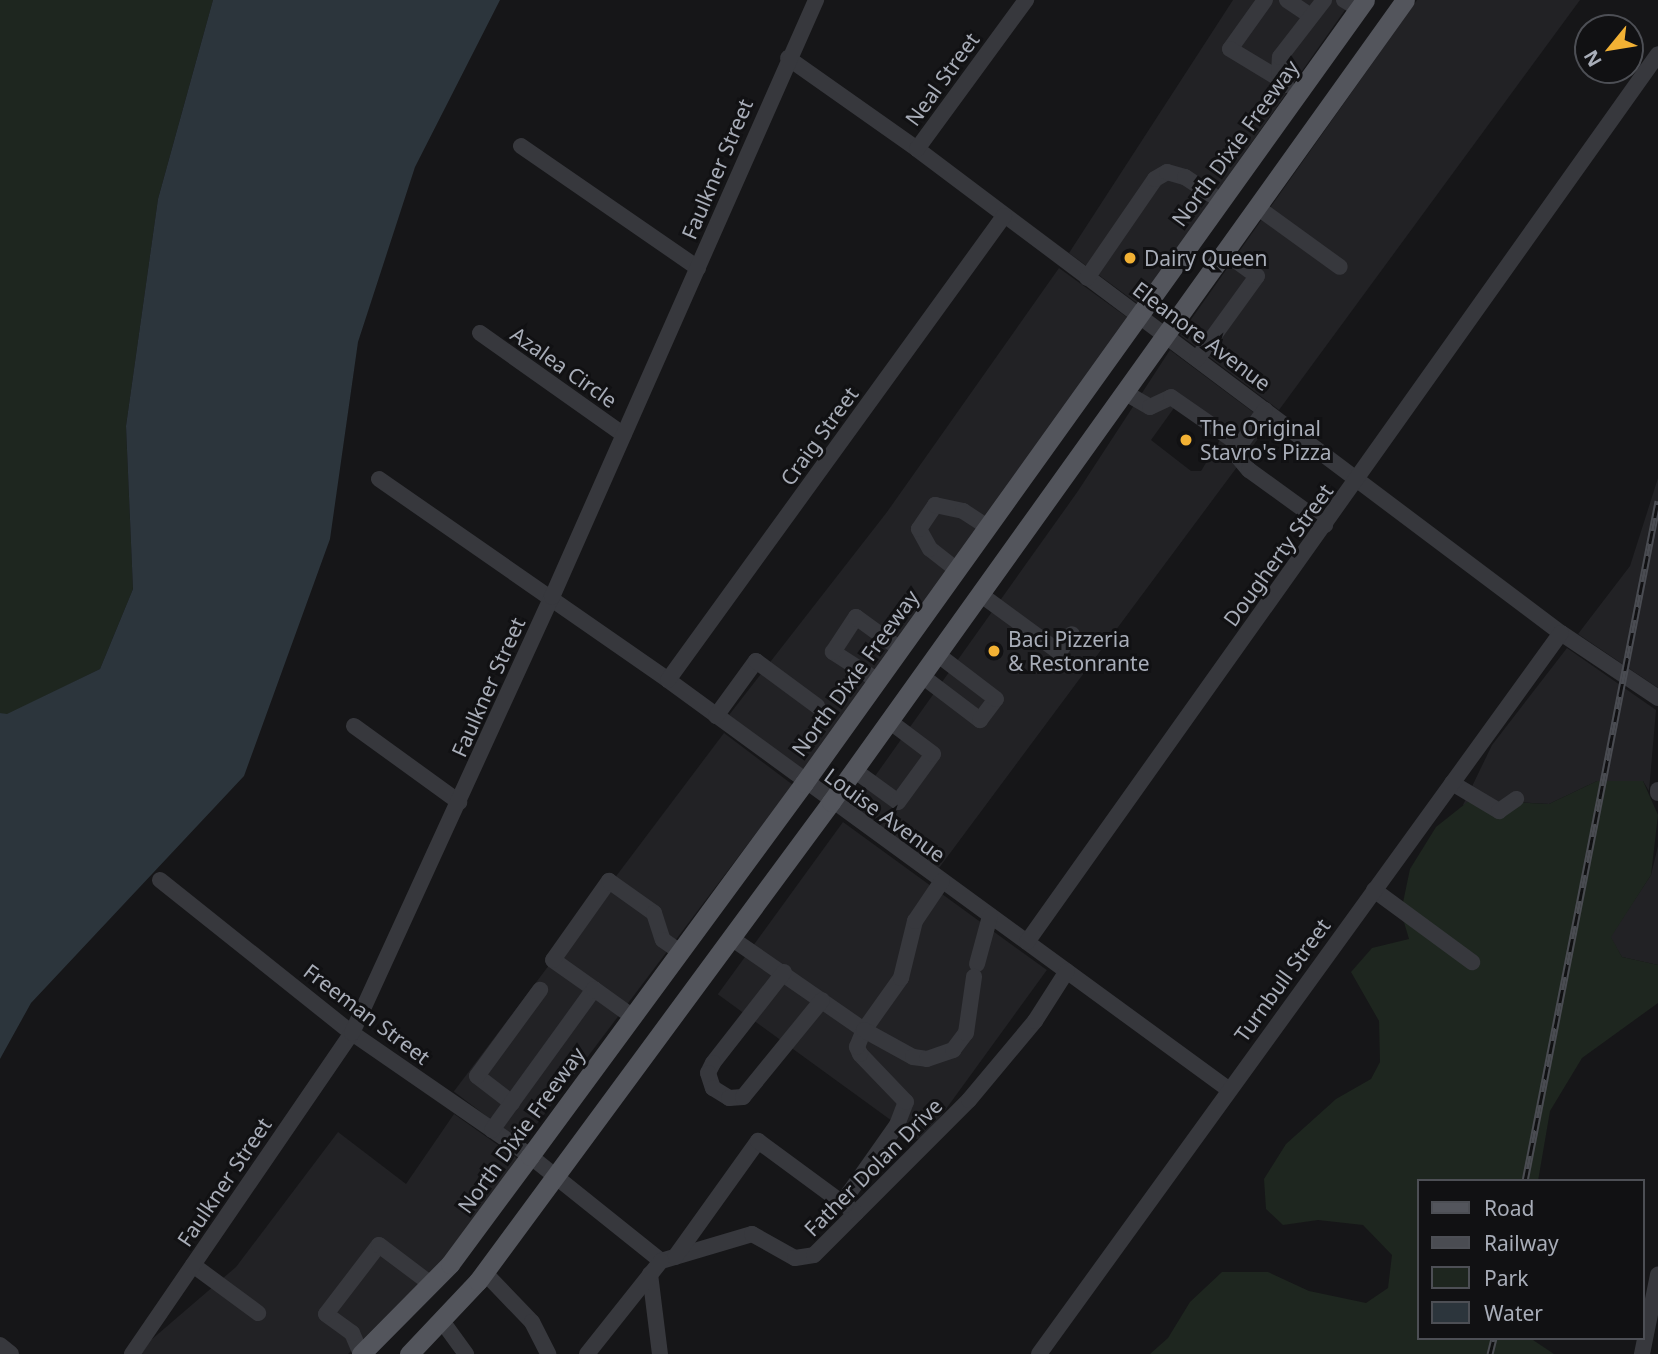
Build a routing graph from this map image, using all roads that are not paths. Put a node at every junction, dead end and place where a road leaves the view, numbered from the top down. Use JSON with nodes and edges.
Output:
{"nodes":[{"id":1,"x":816,"y":0,"type":"edge"},
{"id":2,"x":1026,"y":0,"type":"edge"},
{"id":3,"x":1265,"y":0,"type":"edge"},
{"id":4,"x":1287,"y":0,"type":"edge"},
{"id":5,"x":1324,"y":0,"type":"edge"},
{"id":6,"x":1405,"y":0,"type":"edge"},
{"id":7,"x":1356,"y":3,"type":"edge"},
{"id":8,"x":1308,"y":15,"type":"junction"},
{"id":9,"x":1658,"y":54,"type":"edge"},
{"id":10,"x":788,"y":58,"type":"junction"},
{"id":11,"x":1283,"y":81,"type":"junction"},
{"id":12,"x":1297,"y":95,"type":"junction"},
{"id":13,"x":521,"y":146,"type":"dead end"},
{"id":14,"x":917,"y":149,"type":"junction"},
{"id":15,"x":1222,"y":201,"type":"junction"},
{"id":16,"x":1256,"y":207,"type":"junction"},
{"id":17,"x":1004,"y":216,"type":"junction"},
{"id":18,"x":1224,"y":252,"type":"junction"},
{"id":19,"x":1340,"y":267,"type":"dead end"},
{"id":20,"x":698,"y":268,"type":"junction"},
{"id":21,"x":1087,"y":278,"type":"junction"},
{"id":22,"x":1139,"y":316,"type":"junction"},
{"id":23,"x":480,"y":333,"type":"dead end"},
{"id":24,"x":1165,"y":335,"type":"junction"},
{"id":25,"x":1197,"y":359,"type":"junction"},
{"id":26,"x":1124,"y":392,"type":"junction"},
{"id":27,"x":1265,"y":410,"type":"junction"},
{"id":28,"x":624,"y":435,"type":"junction"},
{"id":29,"x":1240,"y":445,"type":"junction"},
{"id":30,"x":379,"y":479,"type":"dead end"},
{"id":31,"x":1357,"y":479,"type":"junction"},
{"id":32,"x":1325,"y":525,"type":"junction"},
{"id":33,"x":988,"y":527,"type":"junction"},
{"id":34,"x":957,"y":570,"type":"junction"},
{"id":35,"x":980,"y":594,"type":"junction"},
{"id":36,"x":552,"y":597,"type":"junction"},
{"id":37,"x":1562,"y":633,"type":"junction"},
{"id":38,"x":1072,"y":634,"type":"dead end"},
{"id":39,"x":900,"y":649,"type":"junction"},
{"id":40,"x":937,"y":653,"type":"junction"},
{"id":41,"x":922,"y":676,"type":"junction"},
{"id":42,"x":668,"y":680,"type":"junction"},
{"id":43,"x":878,"y":681,"type":"junction"},
{"id":44,"x":1658,"y":698,"type":"edge"},
{"id":45,"x":817,"y":706,"type":"dead end"},
{"id":46,"x":716,"y":716,"type":"junction"},
{"id":47,"x":889,"y":721,"type":"junction"},
{"id":48,"x":354,"y":726,"type":"dead end"},
{"id":49,"x":854,"y":770,"type":"junction"},
{"id":50,"x":804,"y":783,"type":"junction"},
{"id":51,"x":1452,"y":783,"type":"junction"},
{"id":52,"x":1516,"y":799,"type":"dead end"},
{"id":53,"x":459,"y":802,"type":"junction"},
{"id":54,"x":831,"y":802,"type":"junction"},
{"id":55,"x":160,"y":880,"type":"dead end"},
{"id":56,"x":942,"y":881,"type":"junction"},
{"id":57,"x":1374,"y":890,"type":"junction"},
{"id":58,"x":990,"y":915,"type":"junction"},
{"id":59,"x":731,"y":938,"type":"junction"},
{"id":60,"x":1027,"y":942,"type":"junction"},
{"id":61,"x":680,"y":952,"type":"junction"},
{"id":62,"x":1472,"y":962,"type":"dead end"},
{"id":63,"x":1067,"y":971,"type":"junction"},
{"id":64,"x":784,"y":972,"type":"junction"},
{"id":65,"x":594,"y":989,"type":"junction"},
{"id":66,"x":540,"y":990,"type":"dead end"},
{"id":67,"x":822,"y":1000,"type":"junction"},
{"id":68,"x":633,"y":1017,"type":"junction"},
{"id":69,"x":864,"y":1030,"type":"junction"},
{"id":70,"x":352,"y":1033,"type":"junction"},
{"id":71,"x":1228,"y":1089,"type":"junction"},
{"id":72,"x":512,"y":1103,"type":"junction"},
{"id":73,"x":492,"y":1130,"type":"junction"},
{"id":74,"x":530,"y":1156,"type":"junction"},
{"id":75,"x":555,"y":1176,"type":"junction"},
{"id":76,"x":851,"y":1209,"type":"junction"},
{"id":77,"x":668,"y":1259,"type":"junction"},
{"id":78,"x":193,"y":1265,"type":"junction"},
{"id":79,"x":484,"y":1272,"type":"junction"},
{"id":80,"x":650,"y":1274,"type":"junction"},
{"id":81,"x":1658,"y":1275,"type":"edge"},
{"id":82,"x":432,"y":1285,"type":"junction"},
{"id":83,"x":258,"y":1313,"type":"dead end"},
{"id":84,"x":442,"y":1321,"type":"junction"},
{"id":85,"x":0,"y":1345,"type":"edge"},
{"id":86,"x":11,"y":1354,"type":"edge"},
{"id":87,"x":132,"y":1354,"type":"edge"},
{"id":88,"x":361,"y":1354,"type":"edge"},
{"id":89,"x":410,"y":1354,"type":"edge"},
{"id":90,"x":466,"y":1354,"type":"edge"},
{"id":91,"x":548,"y":1354,"type":"edge"},
{"id":92,"x":587,"y":1354,"type":"edge"},
{"id":93,"x":660,"y":1354,"type":"edge"},
{"id":94,"x":1038,"y":1354,"type":"edge"},
{"id":95,"x":1642,"y":1354,"type":"edge"}],
"edges":[{"from":1,"to":10,"type":"street","name":"Faulkner Street"},
{"from":2,"to":14,"type":"street","name":"Neal Street"},
{"from":3,"to":11,"type":"street"},
{"from":4,"to":8,"type":"street"},
{"from":5,"to":8,"type":"street"},
{"from":6,"to":16,"type":"main road"},
{"from":7,"to":12,"type":"main road","name":"North Dixie Freeway"},
{"from":8,"to":11,"type":"street"},
{"from":9,"to":31,"type":"street","name":"Dougherty Street"},
{"from":10,"to":14,"type":"street","name":"Eleanore Avenue"},
{"from":10,"to":20,"type":"street","name":"Faulkner Street"},
{"from":11,"to":12,"type":"street"},
{"from":12,"to":15,"type":"main road","name":"North Dixie Freeway"},
{"from":13,"to":20,"type":"street"},
{"from":14,"to":17,"type":"street","name":"Eleanore Avenue"},
{"from":15,"to":21,"type":"street"},
{"from":15,"to":22,"type":"main road","name":"North Dixie Freeway"},
{"from":16,"to":18,"type":"main road"},
{"from":16,"to":19,"type":"street"},
{"from":17,"to":21,"type":"street","name":"Eleanore Avenue"},
{"from":17,"to":42,"type":"street","name":"Craig Street"},
{"from":18,"to":24,"type":"main road"},
{"from":18,"to":25,"type":"street"},
{"from":20,"to":28,"type":"street","name":"Faulkner Street"},
{"from":21,"to":22,"type":"street","name":"Eleanore Avenue"},
{"from":22,"to":24,"type":"street","name":"Eleanore Avenue"},
{"from":22,"to":33,"type":"main road","name":"North Dixie Freeway"},
{"from":23,"to":28,"type":"street","name":"Azalea Circle"},
{"from":24,"to":25,"type":"street","name":"Eleanore Avenue"},
{"from":24,"to":26,"type":"main road"},
{"from":25,"to":27,"type":"street","name":"Eleanore Avenue"},
{"from":26,"to":29,"type":"street"},
{"from":26,"to":35,"type":"main road"},
{"from":27,"to":29,"type":"street"},
{"from":27,"to":31,"type":"street","name":"Eleanore Avenue"},
{"from":28,"to":36,"type":"street","name":"Faulkner Street"},
{"from":29,"to":32,"type":"street"},
{"from":30,"to":36,"type":"street","name":"Louise Avenue"},
{"from":31,"to":32,"type":"street","name":"Dougherty Street"},
{"from":31,"to":37,"type":"street","name":"Eleanore Avenue"},
{"from":32,"to":60,"type":"street","name":"Dougherty Street"},
{"from":33,"to":34,"type":"main road","name":"North Dixie Freeway"},
{"from":33,"to":34,"type":"street"},
{"from":34,"to":39,"type":"main road","name":"North Dixie Freeway"},
{"from":35,"to":38,"type":"street"},
{"from":35,"to":40,"type":"main road"},
{"from":36,"to":42,"type":"street","name":"Louise Avenue"},
{"from":36,"to":53,"type":"street","name":"Faulkner Street"},
{"from":37,"to":44,"type":"street","name":"Eleanore Avenue"},
{"from":37,"to":51,"type":"street","name":"Turnbull Street"},
{"from":39,"to":43,"type":"main road","name":"North Dixie Freeway"},
{"from":39,"to":43,"type":"street"},
{"from":40,"to":41,"type":"main road"},
{"from":40,"to":41,"type":"street"},
{"from":41,"to":47,"type":"main road"},
{"from":42,"to":46,"type":"street","name":"Louise Avenue"},
{"from":43,"to":50,"type":"main road","name":"North Dixie Freeway"},
{"from":45,"to":46,"type":"street"},
{"from":46,"to":50,"type":"street","name":"Louise Avenue"},
{"from":47,"to":49,"type":"main road"},
{"from":47,"to":49,"type":"street"},
{"from":48,"to":53,"type":"street"},
{"from":49,"to":54,"type":"main road"},
{"from":50,"to":54,"type":"street","name":"Louise Avenue"},
{"from":50,"to":61,"type":"main road","name":"North Dixie Freeway"},
{"from":51,"to":52,"type":"street"},
{"from":51,"to":57,"type":"street","name":"Turnbull Street"},
{"from":53,"to":70,"type":"street","name":"Faulkner Street"},
{"from":54,"to":56,"type":"street","name":"Louise Avenue"},
{"from":54,"to":59,"type":"main road"},
{"from":55,"to":70,"type":"street","name":"Freeman Street"},
{"from":56,"to":58,"type":"street","name":"Louise Avenue"},
{"from":56,"to":69,"type":"street"},
{"from":57,"to":62,"type":"street"},
{"from":57,"to":71,"type":"street","name":"Turnbull Street"},
{"from":58,"to":60,"type":"street","name":"Louise Avenue"},
{"from":58,"to":69,"type":"street"},
{"from":59,"to":64,"type":"street"},
{"from":59,"to":75,"type":"main road"},
{"from":60,"to":63,"type":"street","name":"Louise Avenue"},
{"from":61,"to":65,"type":"street"},
{"from":61,"to":68,"type":"main road","name":"North Dixie Freeway"},
{"from":63,"to":71,"type":"street","name":"Louise Avenue"},
{"from":63,"to":76,"type":"street","name":"Father Dolan Drive"},
{"from":64,"to":67,"type":"street"},
{"from":64,"to":67,"type":"street"},
{"from":65,"to":68,"type":"street"},
{"from":65,"to":72,"type":"street"},
{"from":66,"to":72,"type":"street"},
{"from":67,"to":69,"type":"street"},
{"from":68,"to":74,"type":"main road","name":"North Dixie Freeway"},
{"from":69,"to":76,"type":"street"},
{"from":70,"to":73,"type":"street","name":"Freeman Street"},
{"from":70,"to":78,"type":"street","name":"Faulkner Street"},
{"from":71,"to":94,"type":"street","name":"Turnbull Street"},
{"from":72,"to":73,"type":"street"},
{"from":73,"to":74,"type":"street","name":"Freeman Street"},
{"from":74,"to":75,"type":"street","name":"Freeman Street"},
{"from":74,"to":82,"type":"main road","name":"North Dixie Freeway"},
{"from":75,"to":77,"type":"street"},
{"from":75,"to":79,"type":"main road"},
{"from":76,"to":77,"type":"street","name":"Father Dolan Drive"},
{"from":76,"to":77,"type":"street"},
{"from":77,"to":80,"type":"street"},
{"from":78,"to":83,"type":"street"},
{"from":78,"to":87,"type":"street","name":"Faulkner Street"},
{"from":79,"to":84,"type":"main road"},
{"from":79,"to":91,"type":"street"},
{"from":80,"to":92,"type":"street"},
{"from":80,"to":93,"type":"street"},
{"from":81,"to":95,"type":"street"},
{"from":82,"to":88,"type":"main road","name":"North Dixie Freeway"},
{"from":82,"to":88,"type":"street"},
{"from":84,"to":89,"type":"main road"},
{"from":84,"to":90,"type":"street"},
{"from":85,"to":86,"type":"street"}]}
